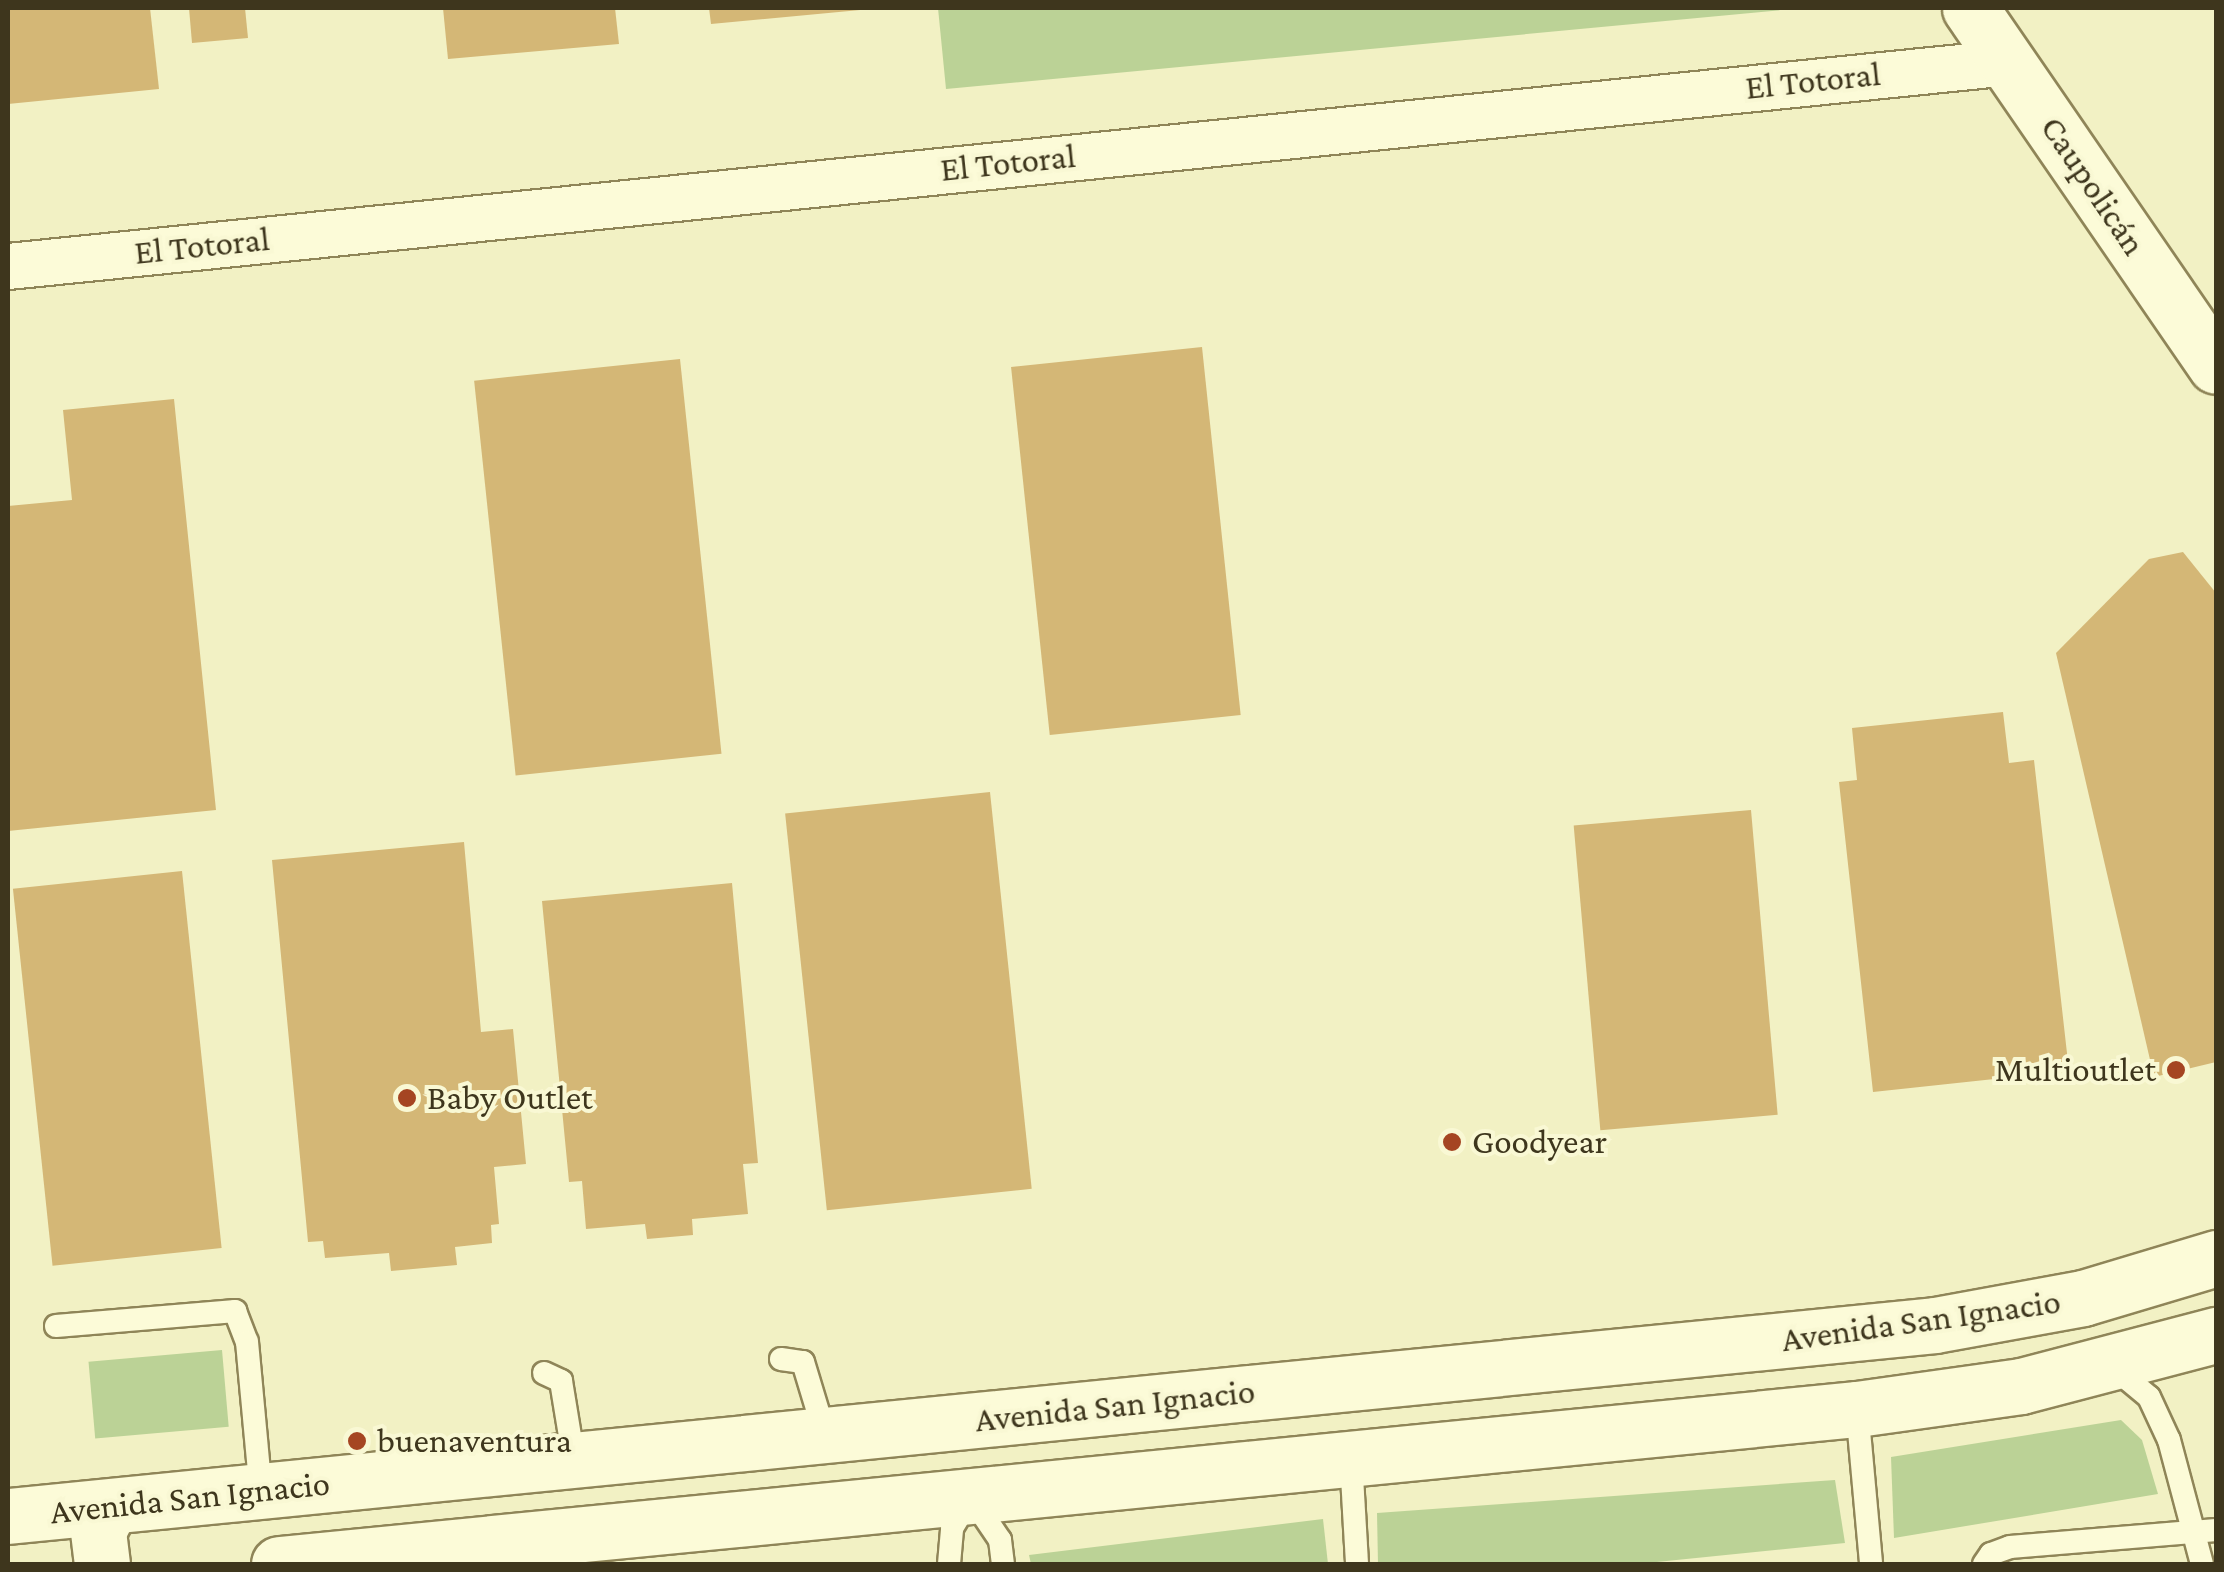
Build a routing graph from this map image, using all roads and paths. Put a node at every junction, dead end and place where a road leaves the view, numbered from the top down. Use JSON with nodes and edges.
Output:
{"nodes":[{"id":1,"x":1970,"y":8,"type":"edge"},
{"id":2,"x":2008,"y":62,"type":"junction"},
{"id":3,"x":8,"y":266,"type":"edge"},
{"id":4,"x":2216,"y":366,"type":"edge"},
{"id":5,"x":2216,"y":1258,"type":"edge"},
{"id":6,"x":56,"y":1326,"type":"dead end"},
{"id":7,"x":2216,"y":1335,"type":"edge"},
{"id":8,"x":1700,"y":1348,"type":"junction"},
{"id":9,"x":781,"y":1358,"type":"dead end"},
{"id":10,"x":2111,"y":1366,"type":"junction"},
{"id":11,"x":1471,"y":1370,"type":"junction"},
{"id":12,"x":544,"y":1373,"type":"dead end"},
{"id":13,"x":1857,"y":1408,"type":"junction"},
{"id":14,"x":1708,"y":1426,"type":"junction"},
{"id":15,"x":826,"y":1435,"type":"junction"},
{"id":16,"x":1480,"y":1447,"type":"junction"},
{"id":17,"x":574,"y":1460,"type":"junction"},
{"id":18,"x":1351,"y":1460,"type":"junction"},
{"id":19,"x":261,"y":1492,"type":"junction"},
{"id":20,"x":971,"y":1497,"type":"junction"},
{"id":21,"x":110,"y":1507,"type":"junction"},
{"id":22,"x":8,"y":1516,"type":"edge"},
{"id":23,"x":2207,"y":1530,"type":"edge"},
{"id":24,"x":447,"y":1556,"type":"edge"},
{"id":25,"x":360,"y":1560,"type":"edge"},
{"id":26,"x":102,"y":1564,"type":"edge"},
{"id":27,"x":279,"y":1564,"type":"edge"},
{"id":28,"x":949,"y":1564,"type":"edge"},
{"id":29,"x":1003,"y":1564,"type":"edge"},
{"id":30,"x":1357,"y":1564,"type":"edge"},
{"id":31,"x":1871,"y":1564,"type":"edge"},
{"id":32,"x":1984,"y":1564,"type":"edge"},
{"id":33,"x":2202,"y":1564,"type":"edge"}],
"edges":[{"from":1,"to":2,"type":"main road","name":"Caupolicán"},
{"from":2,"to":3,"type":"street","name":"El Totoral"},
{"from":2,"to":4,"type":"main road","name":"Caupolicán"},
{"from":5,"to":8,"type":"main road","name":"Avenida San Ignacio"},
{"from":6,"to":19,"type":"lane"},
{"from":7,"to":10,"type":"main road"},
{"from":8,"to":11,"type":"main road","name":"Avenida San Ignacio"},
{"from":8,"to":14,"type":"main road"},
{"from":9,"to":15,"type":"lane"},
{"from":10,"to":13,"type":"main road"},
{"from":10,"to":23,"type":"lane"},
{"from":11,"to":15,"type":"main road","name":"Avenida San Ignacio"},
{"from":11,"to":16,"type":"main road"},
{"from":12,"to":17,"type":"lane"},
{"from":13,"to":14,"type":"main road"},
{"from":13,"to":31,"type":"lane"},
{"from":14,"to":16,"type":"main road"},
{"from":15,"to":17,"type":"main road","name":"Avenida San Ignacio"},
{"from":16,"to":18,"type":"main road"},
{"from":17,"to":19,"type":"main road","name":"Avenida San Ignacio"},
{"from":18,"to":20,"type":"main road"},
{"from":18,"to":30,"type":"lane"},
{"from":19,"to":21,"type":"main road","name":"Avenida San Ignacio"},
{"from":20,"to":24,"type":"main road"},
{"from":20,"to":28,"type":"lane"},
{"from":20,"to":29,"type":"lane"},
{"from":21,"to":22,"type":"main road","name":"Avenida San Ignacio"},
{"from":21,"to":26,"type":"main road"},
{"from":23,"to":32,"type":"lane"},
{"from":23,"to":33,"type":"lane"},
{"from":24,"to":25,"type":"main road"},
{"from":25,"to":27,"type":"main road"}]}
